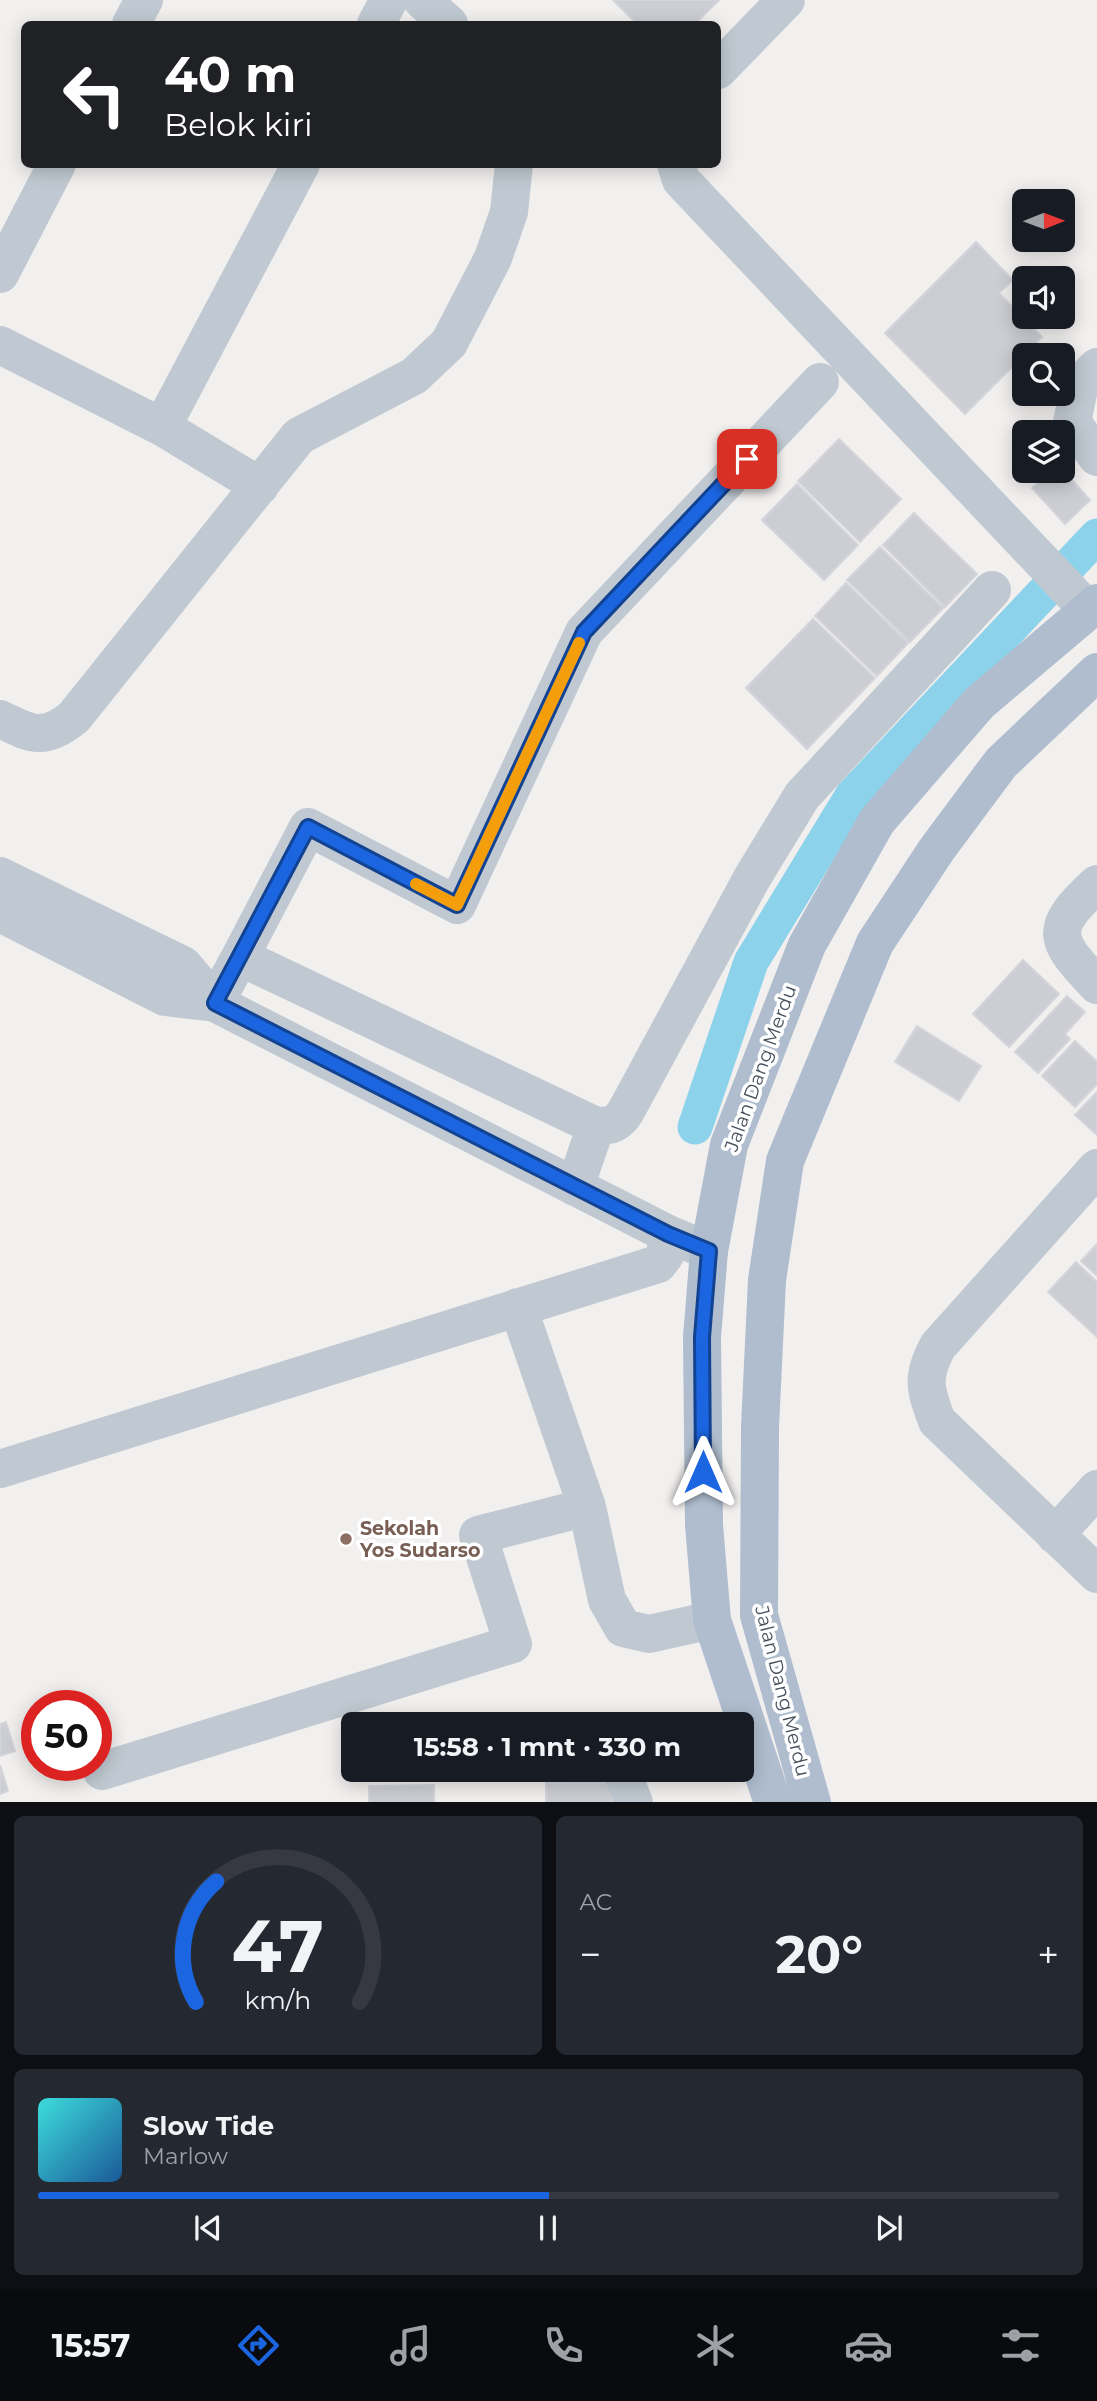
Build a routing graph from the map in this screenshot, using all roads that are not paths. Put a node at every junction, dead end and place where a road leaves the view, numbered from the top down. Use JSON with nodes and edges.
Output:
{"nodes":[{"id":1,"x":144,"y":0,"type":"edge"},
{"id":2,"x":389,"y":0,"type":"edge"},
{"id":3,"x":422,"y":0,"type":"edge"},
{"id":4,"x":786,"y":0,"type":"edge"},
{"id":5,"x":133,"y":21,"type":"edge"},
{"id":6,"x":378,"y":21,"type":"edge"},
{"id":7,"x":446,"y":21,"type":"edge"},
{"id":8,"x":721,"y":68,"type":"edge"},
{"id":9,"x":55,"y":168,"type":"edge"},
{"id":10,"x":299,"y":168,"type":"edge"},
{"id":11,"x":514,"y":168,"type":"edge"},
{"id":12,"x":677,"y":168,"type":"edge"},
{"id":13,"x":0,"y":274,"type":"edge"},
{"id":14,"x":0,"y":345,"type":"edge"},
{"id":15,"x":1097,"y":367,"type":"edge"},
{"id":16,"x":820,"y":383,"type":"dead end"},
{"id":17,"x":162,"y":427,"type":"junction"},
{"id":18,"x":1097,"y":457,"type":"edge"},
{"id":19,"x":260,"y":486,"type":"junction"},
{"id":20,"x":992,"y":590,"type":"dead end"},
{"id":21,"x":1084,"y":600,"type":"edge"},
{"id":22,"x":1097,"y":672,"type":"edge"},
{"id":23,"x":0,"y":719,"type":"edge"},
{"id":24,"x":0,"y":876,"type":"edge"},
{"id":25,"x":1097,"y":884,"type":"edge"},
{"id":26,"x":0,"y":913,"type":"edge"},
{"id":27,"x":240,"y":957,"type":"junction"},
{"id":28,"x":1097,"y":985,"type":"edge"},
{"id":29,"x":215,"y":1003,"type":"junction"},
{"id":30,"x":596,"y":1126,"type":"junction"},
{"id":31,"x":1097,"y":1168,"type":"edge"},
{"id":32,"x":575,"y":1187,"type":"junction"},
{"id":33,"x":668,"y":1234,"type":"junction"},
{"id":34,"x":709,"y":1251,"type":"junction"},
{"id":35,"x":518,"y":1307,"type":"junction"},
{"id":36,"x":0,"y":1469,"type":"edge"},
{"id":37,"x":1097,"y":1489,"type":"edge"},
{"id":38,"x":587,"y":1507,"type":"junction"},
{"id":39,"x":1055,"y":1535,"type":"junction"},
{"id":40,"x":1097,"y":1574,"type":"edge"},
{"id":41,"x":760,"y":1615,"type":"junction"},
{"id":42,"x":712,"y":1620,"type":"junction"},
{"id":43,"x":112,"y":1768,"type":"edge"},
{"id":44,"x":626,"y":1782,"type":"edge"},
{"id":45,"x":634,"y":1802,"type":"edge"},
{"id":46,"x":773,"y":1802,"type":"edge"},
{"id":47,"x":812,"y":1802,"type":"edge"}],
"edges":[{"from":1,"to":5,"type":"street"},
{"from":2,"to":6,"type":"street"},
{"from":3,"to":7,"type":"street"},
{"from":4,"to":8,"type":"street"},
{"from":9,"to":13,"type":"street"},
{"from":10,"to":17,"type":"street"},
{"from":11,"to":19,"type":"street"},
{"from":12,"to":21,"type":"street"},
{"from":14,"to":17,"type":"street"},
{"from":15,"to":18,"type":"street"},
{"from":16,"to":27,"type":"street"},
{"from":17,"to":19,"type":"street"},
{"from":19,"to":23,"type":"street"},
{"from":20,"to":30,"type":"street"},
{"from":21,"to":34,"type":"main road","name":"Jalan Dang Merdu"},
{"from":22,"to":41,"type":"main road","name":"Jalan Dang Merdu"},
{"from":24,"to":29,"type":"street"},
{"from":25,"to":28,"type":"street"},
{"from":26,"to":29,"type":"street"},
{"from":27,"to":29,"type":"street"},
{"from":27,"to":30,"type":"street"},
{"from":29,"to":32,"type":"street"},
{"from":30,"to":32,"type":"street"},
{"from":31,"to":39,"type":"street"},
{"from":32,"to":33,"type":"street"},
{"from":33,"to":34,"type":"street"},
{"from":33,"to":35,"type":"street"},
{"from":34,"to":42,"type":"main road","name":"Jalan Dang Merdu"},
{"from":35,"to":36,"type":"street"},
{"from":35,"to":38,"type":"street"},
{"from":37,"to":39,"type":"street"},
{"from":38,"to":42,"type":"street"},
{"from":38,"to":43,"type":"street"},
{"from":39,"to":40,"type":"street"},
{"from":41,"to":42,"type":"main road"},
{"from":41,"to":47,"type":"main road","name":"Jalan Dang Merdu"},
{"from":42,"to":46,"type":"main road","name":"Jalan Dang Merdu"},
{"from":44,"to":45,"type":"street"}]}
